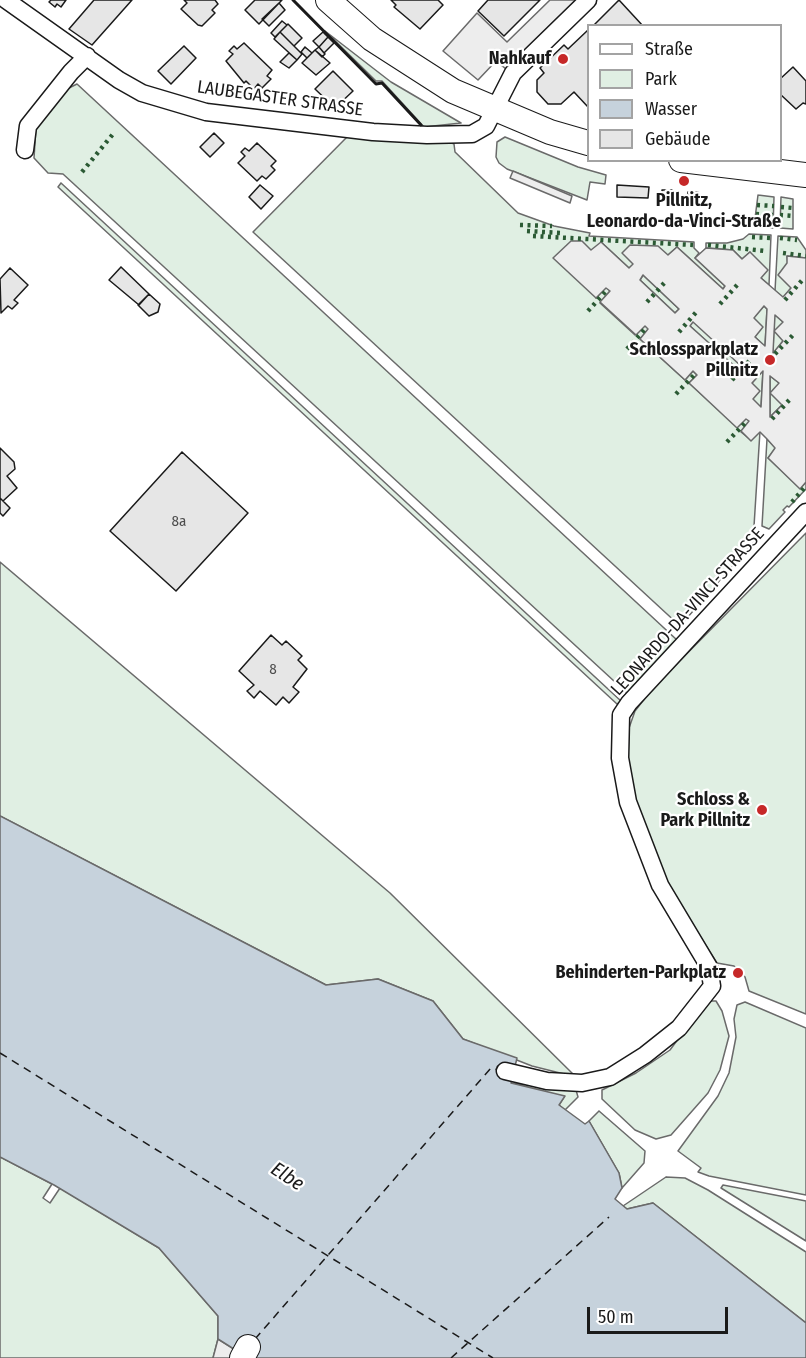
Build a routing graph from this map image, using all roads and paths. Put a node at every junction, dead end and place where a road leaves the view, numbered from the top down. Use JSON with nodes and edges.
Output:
{"nodes":[{"id":1,"x":6,"y":0,"type":"edge"},
{"id":2,"x":588,"y":0,"type":"edge"},
{"id":3,"x":342,"y":4,"type":"edge"},
{"id":4,"x":87,"y":56,"type":"junction"},
{"id":5,"x":495,"y":111,"type":"junction"},
{"id":6,"x":587,"y":143,"type":"edge"},
{"id":7,"x":25,"y":150,"type":"dead end"},
{"id":8,"x":698,"y":162,"type":"edge"},
{"id":9,"x":806,"y":175,"type":"edge"},
{"id":10,"x":806,"y":512,"type":"edge"},
{"id":11,"x":505,"y":1071,"type":"dead end"}],
"edges":[{"from":1,"to":4,"type":"street","name":"LAUBEGASTER STRASSE"},
{"from":2,"to":5,"type":"street","name":"LAUBEGASTER STRASSE"},
{"from":3,"to":5,"type":"main road"},
{"from":4,"to":5,"type":"street","name":"LAUBEGASTER STRASSE"},
{"from":4,"to":7,"type":"street"},
{"from":5,"to":6,"type":"main road"},
{"from":8,"to":9,"type":"main road"},
{"from":10,"to":11,"type":"street","name":"LEONARDO-DA-VINCI-STRASSE"}]}
